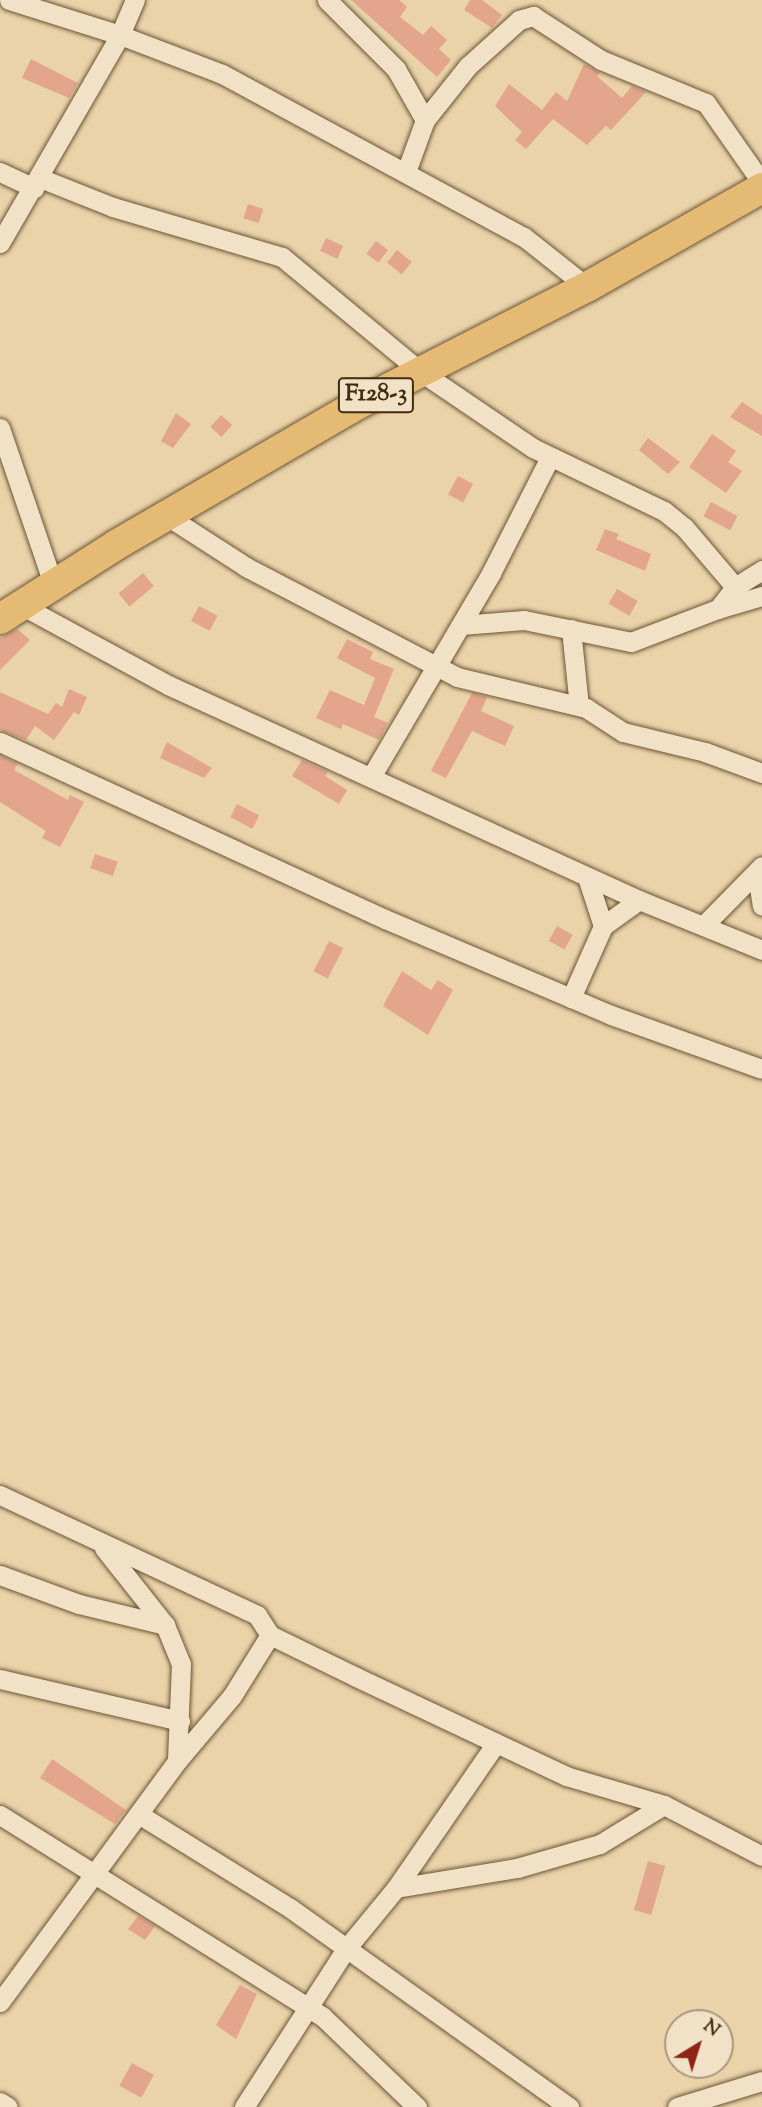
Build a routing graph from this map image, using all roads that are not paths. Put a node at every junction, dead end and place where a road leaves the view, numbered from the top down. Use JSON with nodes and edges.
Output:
{"nodes":[{"id":1,"x":9,"y":0,"type":"edge"},
{"id":2,"x":135,"y":0,"type":"edge"},
{"id":3,"x":327,"y":0,"type":"edge"},
{"id":4,"x":120,"y":34,"type":"junction"},
{"id":5,"x":425,"y":120,"type":"junction"},
{"id":6,"x":0,"y":172,"type":"edge"},
{"id":7,"x":406,"y":172,"type":"junction"},
{"id":8,"x":37,"y":183,"type":"junction"},
{"id":9,"x":758,"y":193,"type":"edge"},
{"id":10,"x":0,"y":243,"type":"edge"},
{"id":11,"x":587,"y":287,"type":"junction"},
{"id":12,"x":421,"y":372,"type":"junction"},
{"id":13,"x":0,"y":428,"type":"edge"},
{"id":14,"x":550,"y":457,"type":"junction"},
{"id":15,"x":167,"y":516,"type":"junction"},
{"id":16,"x":762,"y":570,"type":"edge"},
{"id":17,"x":53,"y":584,"type":"junction"},
{"id":18,"x":735,"y":587,"type":"junction"},
{"id":19,"x":762,"y":596,"type":"edge"},
{"id":20,"x":718,"y":609,"type":"junction"},
{"id":21,"x":10,"y":612,"type":"edge"},
{"id":22,"x":461,"y":625,"type":"junction"},
{"id":23,"x":571,"y":629,"type":"junction"},
{"id":24,"x":437,"y":666,"type":"junction"},
{"id":25,"x":579,"y":706,"type":"junction"},
{"id":26,"x":0,"y":742,"type":"edge"},
{"id":27,"x":762,"y":774,"type":"edge"},
{"id":28,"x":370,"y":778,"type":"junction"},
{"id":29,"x":760,"y":870,"type":"edge"},
{"id":30,"x":587,"y":877,"type":"junction"},
{"id":31,"x":639,"y":901,"type":"junction"},
{"id":32,"x":762,"y":906,"type":"edge"},
{"id":33,"x":705,"y":925,"type":"junction"},
{"id":34,"x":603,"y":926,"type":"junction"},
{"id":35,"x":762,"y":950,"type":"edge"},
{"id":36,"x":571,"y":998,"type":"junction"},
{"id":37,"x":762,"y":1069,"type":"edge"},
{"id":38,"x":0,"y":1495,"type":"edge"},
{"id":39,"x":101,"y":1545,"type":"junction"},
{"id":40,"x":0,"y":1575,"type":"edge"},
{"id":41,"x":165,"y":1625,"type":"junction"},
{"id":42,"x":270,"y":1635,"type":"junction"},
{"id":43,"x":0,"y":1679,"type":"edge"},
{"id":44,"x":180,"y":1721,"type":"junction"},
{"id":45,"x":496,"y":1743,"type":"junction"},
{"id":46,"x":177,"y":1761,"type":"junction"},
{"id":47,"x":664,"y":1805,"type":"junction"},
{"id":48,"x":0,"y":1815,"type":"edge"},
{"id":49,"x":140,"y":1815,"type":"junction"},
{"id":50,"x":762,"y":1856,"type":"edge"},
{"id":51,"x":94,"y":1874,"type":"junction"},
{"id":52,"x":396,"y":1888,"type":"junction"},
{"id":53,"x":345,"y":1950,"type":"junction"},
{"id":54,"x":0,"y":2002,"type":"edge"},
{"id":55,"x":307,"y":2006,"type":"junction"},
{"id":56,"x":762,"y":2081,"type":"edge"},
{"id":57,"x":0,"y":2102,"type":"edge"},
{"id":58,"x":8,"y":2107,"type":"edge"},
{"id":59,"x":244,"y":2107,"type":"edge"},
{"id":60,"x":417,"y":2107,"type":"edge"},
{"id":61,"x":569,"y":2107,"type":"edge"},
{"id":62,"x":677,"y":2107,"type":"edge"}],
"edges":[{"from":1,"to":4,"type":"street"},
{"from":2,"to":4,"type":"street"},
{"from":3,"to":5,"type":"street"},
{"from":4,"to":7,"type":"street"},
{"from":4,"to":8,"type":"street"},
{"from":5,"to":7,"type":"street"},
{"from":5,"to":9,"type":"street"},
{"from":6,"to":8,"type":"street"},
{"from":7,"to":11,"type":"street"},
{"from":8,"to":10,"type":"street"},
{"from":8,"to":12,"type":"street"},
{"from":9,"to":11,"type":"main road","number":"F128-3"},
{"from":11,"to":12,"type":"main road","number":"F128-3"},
{"from":12,"to":14,"type":"street"},
{"from":12,"to":15,"type":"main road","number":"F128-3"},
{"from":13,"to":17,"type":"street"},
{"from":14,"to":18,"type":"street"},
{"from":14,"to":22,"type":"street"},
{"from":15,"to":17,"type":"main road","number":"F128-3"},
{"from":15,"to":24,"type":"street"},
{"from":16,"to":18,"type":"street"},
{"from":17,"to":21,"type":"main road","number":"F128-3"},
{"from":18,"to":20,"type":"street"},
{"from":19,"to":20,"type":"street"},
{"from":20,"to":23,"type":"street"},
{"from":21,"to":28,"type":"street"},
{"from":22,"to":23,"type":"street"},
{"from":22,"to":24,"type":"street"},
{"from":23,"to":25,"type":"street"},
{"from":24,"to":25,"type":"street"},
{"from":24,"to":28,"type":"street"},
{"from":25,"to":27,"type":"street"},
{"from":26,"to":36,"type":"street"},
{"from":28,"to":30,"type":"street"},
{"from":29,"to":32,"type":"street"},
{"from":29,"to":33,"type":"street"},
{"from":30,"to":31,"type":"street"},
{"from":30,"to":34,"type":"street"},
{"from":31,"to":33,"type":"street"},
{"from":31,"to":34,"type":"street"},
{"from":33,"to":35,"type":"street"},
{"from":34,"to":36,"type":"street"},
{"from":36,"to":37,"type":"street"},
{"from":38,"to":39,"type":"street"},
{"from":39,"to":41,"type":"street"},
{"from":39,"to":42,"type":"street"},
{"from":40,"to":41,"type":"street"},
{"from":41,"to":44,"type":"street"},
{"from":42,"to":45,"type":"street"},
{"from":42,"to":46,"type":"street"},
{"from":43,"to":44,"type":"street"},
{"from":44,"to":46,"type":"street"},
{"from":45,"to":47,"type":"street"},
{"from":45,"to":52,"type":"street"},
{"from":46,"to":49,"type":"street"},
{"from":47,"to":50,"type":"street"},
{"from":47,"to":52,"type":"street"},
{"from":48,"to":51,"type":"street"},
{"from":49,"to":51,"type":"street"},
{"from":49,"to":53,"type":"street"},
{"from":51,"to":54,"type":"street"},
{"from":51,"to":55,"type":"street"},
{"from":52,"to":53,"type":"street"},
{"from":53,"to":55,"type":"street"},
{"from":53,"to":61,"type":"street"},
{"from":55,"to":59,"type":"street"},
{"from":55,"to":60,"type":"street"},
{"from":56,"to":62,"type":"street"},
{"from":57,"to":58,"type":"street"}]}
